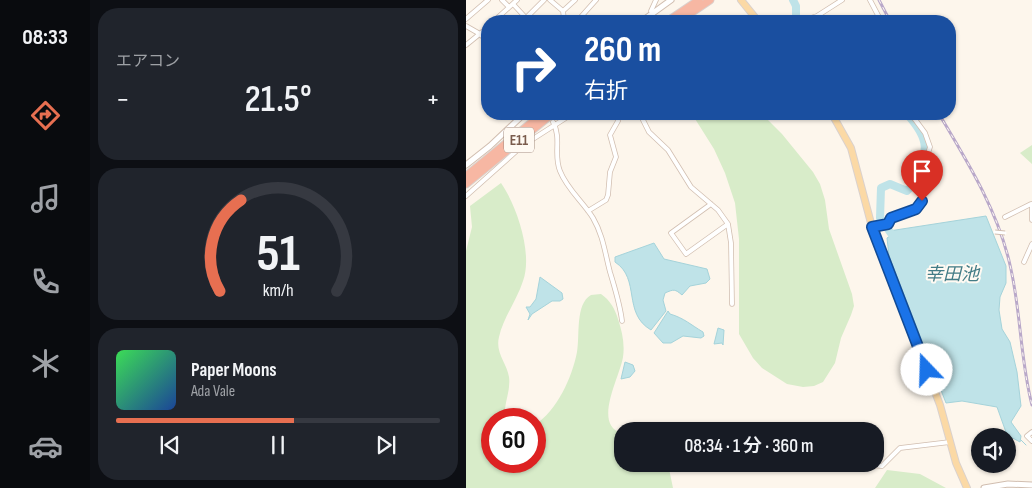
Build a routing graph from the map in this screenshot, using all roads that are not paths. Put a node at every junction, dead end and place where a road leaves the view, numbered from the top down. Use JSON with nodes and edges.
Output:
{"nodes":[{"id":1,"x":488,"y":0,"type":"edge"},
{"id":2,"x":502,"y":0,"type":"edge"},
{"id":3,"x":517,"y":0,"type":"edge"},
{"id":4,"x":544,"y":0,"type":"edge"},
{"id":5,"x":550,"y":0,"type":"edge"},
{"id":6,"x":575,"y":0,"type":"edge"},
{"id":7,"x":596,"y":0,"type":"edge"},
{"id":8,"x":656,"y":0,"type":"edge"},
{"id":9,"x":671,"y":0,"type":"edge"},
{"id":10,"x":699,"y":0,"type":"edge"},
{"id":11,"x":710,"y":0,"type":"edge"},
{"id":12,"x":741,"y":0,"type":"edge"},
{"id":13,"x":842,"y":0,"type":"edge"},
{"id":14,"x":870,"y":0,"type":"edge"},
{"id":15,"x":511,"y":6,"type":"junction"},
{"id":16,"x":563,"y":11,"type":"junction"},
{"id":17,"x":653,"y":13,"type":"junction"},
{"id":18,"x":501,"y":15,"type":"edge"},
{"id":19,"x":520,"y":15,"type":"edge"},
{"id":20,"x":530,"y":15,"type":"edge"},
{"id":21,"x":564,"y":15,"type":"edge"},
{"id":22,"x":581,"y":15,"type":"edge"},
{"id":23,"x":650,"y":15,"type":"edge"},
{"id":24,"x":677,"y":15,"type":"edge"},
{"id":25,"x":688,"y":15,"type":"edge"},
{"id":26,"x":753,"y":15,"type":"edge"},
{"id":27,"x":819,"y":15,"type":"edge"},
{"id":28,"x":878,"y":15,"type":"edge"},
{"id":29,"x":466,"y":19,"type":"edge"},
{"id":30,"x":466,"y":26,"type":"edge"},
{"id":31,"x":480,"y":34,"type":"joint"},
{"id":32,"x":466,"y":45,"type":"edge"},
{"id":33,"x":518,"y":120,"type":"edge"},
{"id":34,"x":535,"y":120,"type":"edge"},
{"id":35,"x":545,"y":120,"type":"edge"},
{"id":36,"x":561,"y":120,"type":"edge"},
{"id":37,"x":618,"y":120,"type":"edge"},
{"id":38,"x":643,"y":120,"type":"edge"},
{"id":39,"x":836,"y":120,"type":"edge"},
{"id":40,"x":915,"y":120,"type":"edge"},
{"id":41,"x":554,"y":124,"type":"junction"},
{"id":42,"x":466,"y":165,"type":"edge"},
{"id":43,"x":466,"y":176,"type":"edge"},
{"id":44,"x":466,"y":184,"type":"edge"},
{"id":45,"x":466,"y":196,"type":"edge"},
{"id":46,"x":711,"y":204,"type":"junction"},
{"id":47,"x":1031,"y":204,"type":"edge"},
{"id":48,"x":588,"y":211,"type":"junction"},
{"id":49,"x":1005,"y":217,"type":"dead end"},
{"id":50,"x":1032,"y":220,"type":"edge"},
{"id":51,"x":728,"y":224,"type":"junction"},
{"id":52,"x":872,"y":227,"type":"junction"},
{"id":53,"x":995,"y":232,"type":"dead end"},
{"id":54,"x":1005,"y":233,"type":"dead end"},
{"id":55,"x":1032,"y":244,"type":"edge"},
{"id":56,"x":1024,"y":262,"type":"dead end"},
{"id":57,"x":732,"y":304,"type":"dead end"},
{"id":58,"x":622,"y":321,"type":"dead end"},
{"id":59,"x":1032,"y":432,"type":"edge"},
{"id":60,"x":1032,"y":441,"type":"edge"},
{"id":61,"x":950,"y":442,"type":"junction"},
{"id":62,"x":884,"y":464,"type":"edge"},
{"id":63,"x":1009,"y":486,"type":"edge"},
{"id":64,"x":1032,"y":486,"type":"edge"},
{"id":65,"x":967,"y":488,"type":"edge"},
{"id":66,"x":984,"y":488,"type":"edge"}],
"edges":[{"from":1,"to":29,"type":"street"},
{"from":2,"to":15,"type":"street"},
{"from":3,"to":15,"type":"street"},
{"from":4,"to":20,"type":"street"},
{"from":5,"to":16,"type":"street"},
{"from":6,"to":16,"type":"street"},
{"from":7,"to":22,"type":"street"},
{"from":8,"to":17,"type":"street"},
{"from":9,"to":17,"type":"street"},
{"from":10,"to":24,"type":"highway"},
{"from":11,"to":25,"type":"highway"},
{"from":12,"to":26,"type":"main road"},
{"from":13,"to":27,"type":"street"},
{"from":14,"to":28,"type":"street"},
{"from":15,"to":18,"type":"street"},
{"from":15,"to":19,"type":"street"},
{"from":16,"to":21,"type":"street"},
{"from":17,"to":23,"type":"street"},
{"from":30,"to":31,"type":"street"},
{"from":31,"to":32,"type":"street"},
{"from":33,"to":42,"type":"street"},
{"from":34,"to":43,"type":"highway","number":"E11"},
{"from":35,"to":44,"type":"highway","number":"E11"},
{"from":36,"to":41,"type":"street"},
{"from":37,"to":48,"type":"street"},
{"from":38,"to":46,"type":"street"},
{"from":39,"to":52,"type":"main road"},
{"from":40,"to":52,"type":"street"},
{"from":41,"to":45,"type":"street"},
{"from":41,"to":48,"type":"street"},
{"from":46,"to":51,"type":"street"},
{"from":46,"to":51,"type":"street"},
{"from":47,"to":49,"type":"street"},
{"from":47,"to":50,"type":"street"},
{"from":48,"to":58,"type":"street"},
{"from":51,"to":57,"type":"street"},
{"from":52,"to":61,"type":"main road"},
{"from":53,"to":54,"type":"street","bridge":true},
{"from":55,"to":56,"type":"street"},
{"from":59,"to":60,"type":"street"},
{"from":61,"to":62,"type":"street"},
{"from":61,"to":65,"type":"main road"},
{"from":63,"to":64,"type":"street"},
{"from":63,"to":66,"type":"street"}]}
